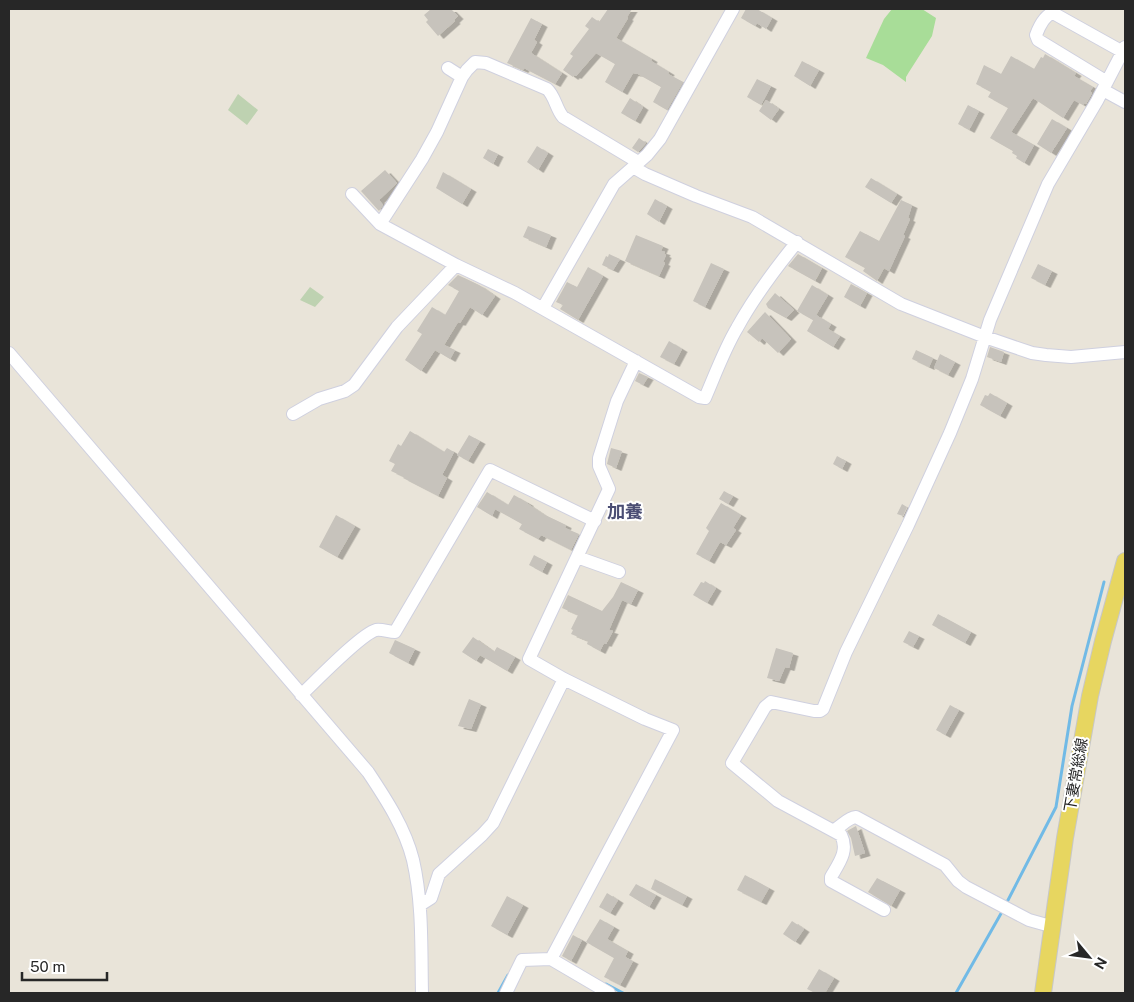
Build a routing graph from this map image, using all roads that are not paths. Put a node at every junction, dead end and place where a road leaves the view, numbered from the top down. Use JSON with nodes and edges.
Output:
{"nodes":[{"id":1,"x":733,"y":9,"type":"edge"},
{"id":2,"x":1124,"y":49,"type":"edge"},
{"id":3,"x":448,"y":68,"type":"dead end"},
{"id":4,"x":462,"y":76,"type":"junction"},
{"id":5,"x":1105,"y":86,"type":"junction"},
{"id":6,"x":1125,"y":102,"type":"edge"},
{"id":7,"x":636,"y":165,"type":"junction"},
{"id":8,"x":352,"y":194,"type":"dead end"},
{"id":9,"x":380,"y":224,"type":"junction"},
{"id":10,"x":797,"y":242,"type":"junction"},
{"id":11,"x":456,"y":264,"type":"junction"},
{"id":12,"x":543,"y":308,"type":"junction"},
{"id":13,"x":984,"y":337,"type":"junction"},
{"id":14,"x":1125,"y":352,"type":"edge"},
{"id":15,"x":9,"y":353,"type":"edge"},
{"id":16,"x":636,"y":361,"type":"junction"},
{"id":17,"x":293,"y":414,"type":"dead end"},
{"id":18,"x":595,"y":521,"type":"junction"},
{"id":19,"x":578,"y":557,"type":"junction"},
{"id":20,"x":1125,"y":561,"type":"edge"},
{"id":21,"x":619,"y":572,"type":"dead end"},
{"id":22,"x":564,"y":679,"type":"junction"},
{"id":23,"x":301,"y":695,"type":"junction"},
{"id":24,"x":834,"y":830,"type":"junction"},
{"id":25,"x":420,"y":905,"type":"junction"},
{"id":26,"x":884,"y":910,"type":"dead end"},
{"id":27,"x":1054,"y":926,"type":"junction"},
{"id":28,"x":550,"y":959,"type":"junction"},
{"id":29,"x":422,"y":993,"type":"edge"},
{"id":30,"x":506,"y":993,"type":"edge"},
{"id":31,"x":609,"y":993,"type":"edge"},
{"id":32,"x":1043,"y":993,"type":"edge"}],
"edges":[{"from":1,"to":7,"type":"street"},
{"from":2,"to":5,"type":"street"},
{"from":2,"to":5,"type":"street"},
{"from":3,"to":4,"type":"street"},
{"from":4,"to":7,"type":"street"},
{"from":4,"to":9,"type":"street"},
{"from":5,"to":6,"type":"street"},
{"from":5,"to":13,"type":"street"},
{"from":7,"to":10,"type":"street"},
{"from":7,"to":12,"type":"street"},
{"from":8,"to":9,"type":"street"},
{"from":9,"to":11,"type":"street"},
{"from":10,"to":13,"type":"street"},
{"from":10,"to":16,"type":"street"},
{"from":11,"to":12,"type":"street"},
{"from":11,"to":17,"type":"street"},
{"from":12,"to":16,"type":"street"},
{"from":13,"to":14,"type":"street"},
{"from":13,"to":24,"type":"street"},
{"from":15,"to":23,"type":"street"},
{"from":16,"to":18,"type":"street"},
{"from":18,"to":19,"type":"street"},
{"from":18,"to":23,"type":"street"},
{"from":19,"to":21,"type":"street"},
{"from":19,"to":22,"type":"street"},
{"from":20,"to":27,"type":"main road","name":"下妻常総線"},
{"from":22,"to":25,"type":"street"},
{"from":22,"to":28,"type":"street"},
{"from":23,"to":25,"type":"street"},
{"from":24,"to":26,"type":"street"},
{"from":24,"to":27,"type":"street"},
{"from":25,"to":29,"type":"street"},
{"from":27,"to":32,"type":"main road","name":"下妻常総線"},
{"from":28,"to":30,"type":"street"},
{"from":28,"to":31,"type":"street"}]}
